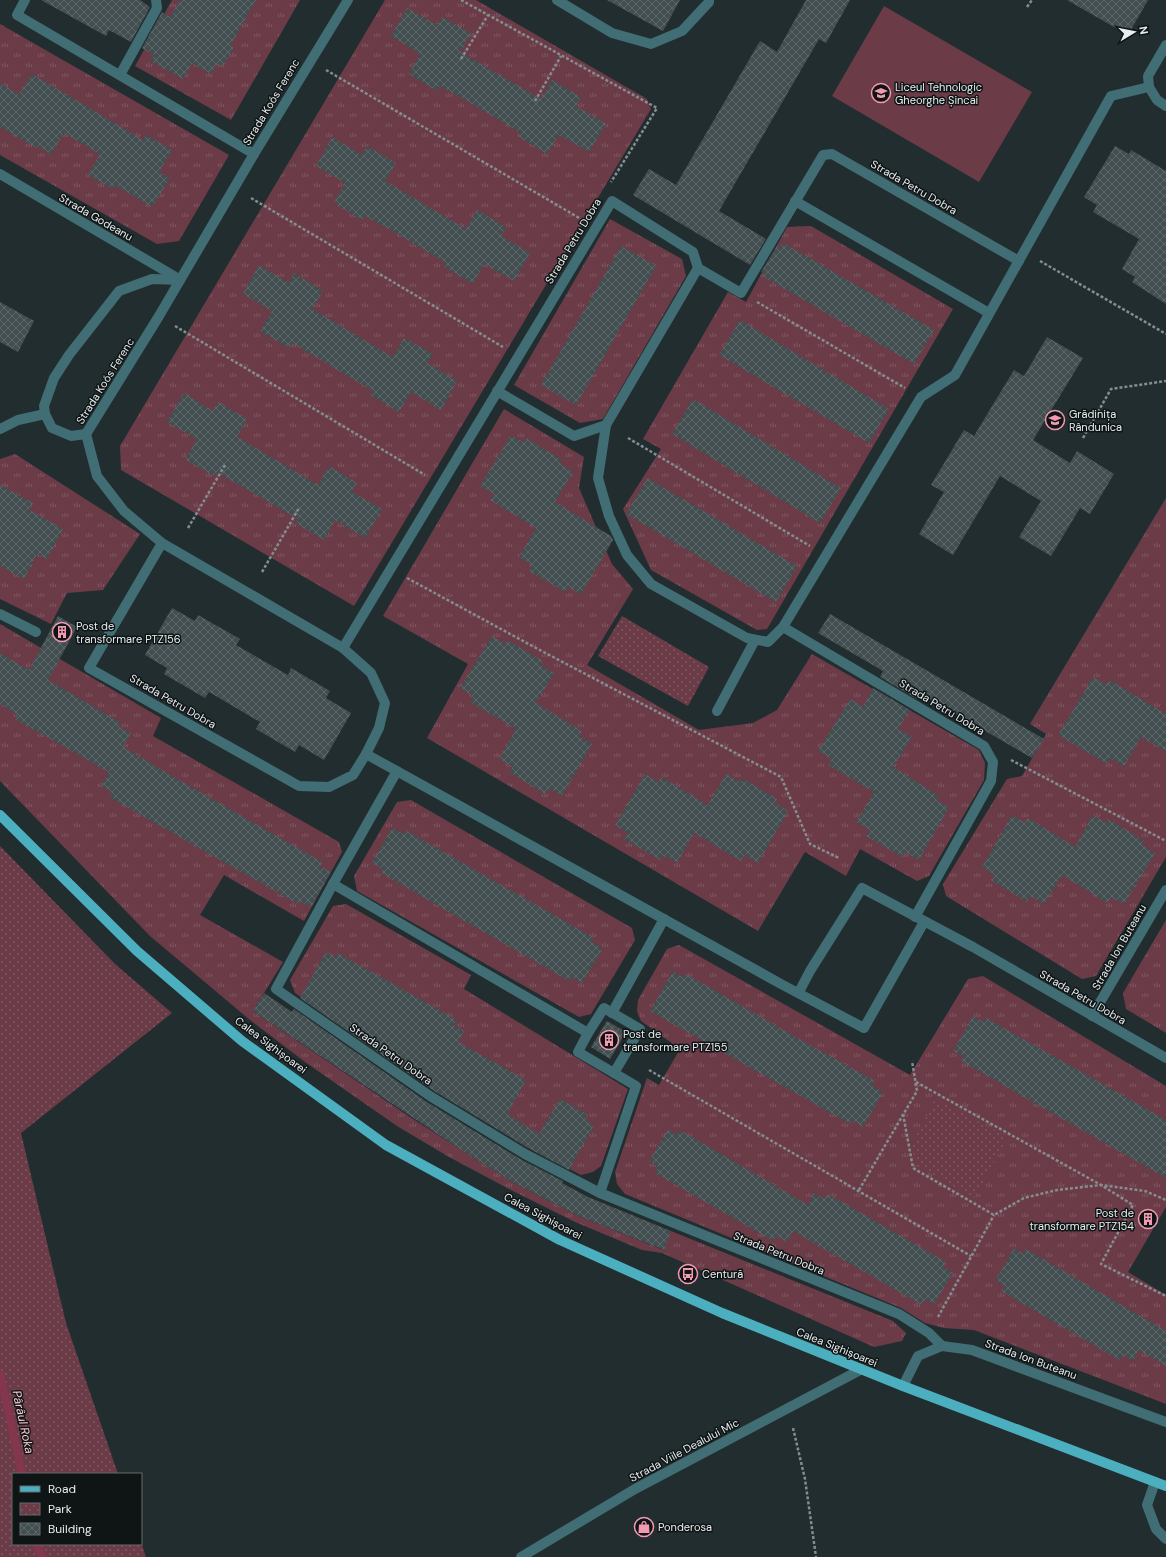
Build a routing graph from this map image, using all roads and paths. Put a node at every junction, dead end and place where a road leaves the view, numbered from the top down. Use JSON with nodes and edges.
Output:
{"nodes":[{"id":1,"x":25,"y":0,"type":"edge"},
{"id":2,"x":156,"y":0,"type":"edge"},
{"id":3,"x":348,"y":0,"type":"edge"},
{"id":4,"x":461,"y":0,"type":"edge"},
{"id":5,"x":557,"y":0,"type":"edge"},
{"id":6,"x":709,"y":0,"type":"edge"},
{"id":7,"x":1032,"y":0,"type":"edge"},
{"id":8,"x":1028,"y":7,"type":"dead end"},
{"id":9,"x":488,"y":15,"type":"junction"},
{"id":10,"x":1166,"y":45,"type":"edge"},
{"id":11,"x":561,"y":56,"type":"junction"},
{"id":12,"x":461,"y":59,"type":"dead end"},
{"id":13,"x":324,"y":68,"type":"dead end"},
{"id":14,"x":120,"y":75,"type":"junction"},
{"id":15,"x":1149,"y":87,"type":"junction"},
{"id":16,"x":535,"y":101,"type":"dead end"},
{"id":17,"x":1166,"y":106,"type":"edge"},
{"id":18,"x":254,"y":154,"type":"junction"},
{"id":19,"x":0,"y":174,"type":"edge"},
{"id":20,"x":607,"y":188,"type":"dead end"},
{"id":21,"x":250,"y":198,"type":"dead end"},
{"id":22,"x":795,"y":201,"type":"junction"},
{"id":23,"x":596,"y":228,"type":"junction"},
{"id":24,"x":1036,"y":258,"type":"dead end"},
{"id":25,"x":1019,"y":261,"type":"junction"},
{"id":26,"x":698,"y":268,"type":"junction"},
{"id":27,"x":180,"y":280,"type":"junction"},
{"id":28,"x":741,"y":293,"type":"junction"},
{"id":29,"x":989,"y":313,"type":"junction"},
{"id":30,"x":175,"y":325,"type":"dead end"},
{"id":31,"x":1166,"y":334,"type":"edge"},
{"id":32,"x":518,"y":356,"type":"junction"},
{"id":33,"x":1166,"y":381,"type":"edge"},
{"id":34,"x":907,"y":389,"type":"dead end"},
{"id":35,"x":498,"y":391,"type":"junction"},
{"id":36,"x":45,"y":414,"type":"junction"},
{"id":37,"x":606,"y":425,"type":"junction"},
{"id":38,"x":0,"y":429,"type":"edge"},
{"id":39,"x":86,"y":434,"type":"junction"},
{"id":40,"x":628,"y":438,"type":"dead end"},
{"id":41,"x":1083,"y":438,"type":"dead end"},
{"id":42,"x":225,"y":465,"type":"dead end"},
{"id":43,"x":441,"y":484,"type":"junction"},
{"id":44,"x":299,"y":508,"type":"dead end"},
{"id":45,"x":188,"y":528,"type":"dead end"},
{"id":46,"x":162,"y":543,"type":"junction"},
{"id":47,"x":814,"y":548,"type":"dead end"},
{"id":48,"x":390,"y":569,"type":"junction"},
{"id":49,"x":262,"y":572,"type":"dead end"},
{"id":50,"x":0,"y":614,"type":"edge"},
{"id":51,"x":783,"y":627,"type":"junction"},
{"id":52,"x":36,"y":632,"type":"dead end"},
{"id":53,"x":755,"y":640,"type":"junction"},
{"id":54,"x":344,"y":648,"type":"junction"},
{"id":55,"x":717,"y":711,"type":"dead end"},
{"id":56,"x":984,"y":746,"type":"junction"},
{"id":57,"x":366,"y":754,"type":"junction"},
{"id":58,"x":397,"y":771,"type":"junction"},
{"id":59,"x":0,"y":815,"type":"edge"},
{"id":60,"x":1166,"y":841,"type":"edge"},
{"id":61,"x":839,"y":858,"type":"dead end"},
{"id":62,"x":333,"y":884,"type":"junction"},
{"id":63,"x":1166,"y":890,"type":"edge"},
{"id":64,"x":664,"y":919,"type":"junction"},
{"id":65,"x":919,"y":919,"type":"junction"},
{"id":66,"x":799,"y":992,"type":"junction"},
{"id":67,"x":612,"y":1013,"type":"junction"},
{"id":68,"x":1092,"y":1016,"type":"junction"},
{"id":69,"x":588,"y":1033,"type":"junction"},
{"id":70,"x":624,"y":1056,"type":"junction"},
{"id":71,"x":1166,"y":1058,"type":"edge"},
{"id":72,"x":912,"y":1061,"type":"dead end"},
{"id":73,"x":614,"y":1073,"type":"junction"},
{"id":74,"x":916,"y":1082,"type":"junction"},
{"id":75,"x":903,"y":1114,"type":"junction"},
{"id":76,"x":1101,"y":1185,"type":"junction"},
{"id":77,"x":859,"y":1190,"type":"junction"},
{"id":78,"x":600,"y":1193,"type":"junction"},
{"id":79,"x":1166,"y":1200,"type":"edge"},
{"id":80,"x":994,"y":1215,"type":"junction"},
{"id":81,"x":971,"y":1256,"type":"junction"},
{"id":82,"x":1166,"y":1296,"type":"edge"},
{"id":83,"x":929,"y":1333,"type":"junction"},
{"id":84,"x":942,"y":1346,"type":"junction"},
{"id":85,"x":862,"y":1369,"type":"junction"},
{"id":86,"x":903,"y":1386,"type":"junction"},
{"id":87,"x":788,"y":1409,"type":"junction"},
{"id":88,"x":1166,"y":1422,"type":"edge"},
{"id":89,"x":1155,"y":1482,"type":"junction"},
{"id":90,"x":1166,"y":1486,"type":"edge"},
{"id":91,"x":1166,"y":1539,"type":"edge"},
{"id":92,"x":521,"y":1557,"type":"edge"},
{"id":93,"x":816,"y":1557,"type":"edge"}],
"edges":[{"from":1,"to":14,"type":"street"},
{"from":2,"to":14,"type":"street"},
{"from":3,"to":18,"type":"street","name":"Strada Koós Ferenc"},
{"from":4,"to":9,"type":"path"},
{"from":5,"to":6,"type":"street"},
{"from":7,"to":8,"type":"path"},
{"from":9,"to":11,"type":"path"},
{"from":9,"to":12,"type":"path"},
{"from":10,"to":15,"type":"street"},
{"from":11,"to":16,"type":"path"},
{"from":11,"to":20,"type":"path"},
{"from":13,"to":23,"type":"path"},
{"from":14,"to":18,"type":"street"},
{"from":15,"to":17,"type":"street"},
{"from":15,"to":25,"type":"street"},
{"from":18,"to":27,"type":"street","name":"Strada Koós Ferenc"},
{"from":19,"to":27,"type":"street","name":"Strada Godeanu"},
{"from":21,"to":32,"type":"path"},
{"from":22,"to":25,"type":"street","name":"Strada Petru Dobra"},
{"from":22,"to":28,"type":"street","name":"Strada Petru Dobra"},
{"from":22,"to":29,"type":"street"},
{"from":23,"to":26,"type":"street","name":"Strada Petru Dobra"},
{"from":23,"to":32,"type":"street","name":"Strada Petru Dobra"},
{"from":24,"to":31,"type":"path"},
{"from":25,"to":29,"type":"street"},
{"from":26,"to":28,"type":"street"},
{"from":26,"to":37,"type":"street"},
{"from":27,"to":36,"type":"street"},
{"from":27,"to":39,"type":"street","name":"Strada Koós Ferenc"},
{"from":28,"to":34,"type":"path"},
{"from":29,"to":51,"type":"street"},
{"from":30,"to":43,"type":"path"},
{"from":32,"to":35,"type":"street","name":"Strada Petru Dobra"},
{"from":33,"to":41,"type":"path"},
{"from":35,"to":37,"type":"street"},
{"from":35,"to":43,"type":"street","name":"Strada Petru Dobra"},
{"from":36,"to":38,"type":"street"},
{"from":36,"to":39,"type":"street","name":"Strada Koós Ferenc"},
{"from":37,"to":53,"type":"street"},
{"from":39,"to":46,"type":"street","name":"Strada Petru Dobra"},
{"from":40,"to":47,"type":"path"},
{"from":42,"to":45,"type":"path"},
{"from":43,"to":48,"type":"street","name":"Strada Petru Dobra"},
{"from":44,"to":49,"type":"path"},
{"from":46,"to":54,"type":"street","name":"Strada Petru Dobra"},
{"from":46,"to":57,"type":"street","name":"Strada Petru Dobra"},
{"from":48,"to":54,"type":"street","name":"Strada Petru Dobra"},
{"from":48,"to":61,"type":"path"},
{"from":50,"to":52,"type":"street"},
{"from":51,"to":53,"type":"street"},
{"from":51,"to":56,"type":"street","name":"Strada Petru Dobra"},
{"from":53,"to":55,"type":"street"},
{"from":54,"to":57,"type":"street","name":"Strada Petru Dobra"},
{"from":56,"to":60,"type":"path"},
{"from":56,"to":65,"type":"street","name":"Strada Petru Dobra"},
{"from":57,"to":58,"type":"street","name":"Strada Petru Dobra"},
{"from":58,"to":62,"type":"street","name":"Strada Petru Dobra"},
{"from":58,"to":64,"type":"street","name":"Strada Petru Dobra"},
{"from":59,"to":85,"type":"main road","name":"Calea Sighișoarei"},
{"from":62,"to":69,"type":"street"},
{"from":62,"to":78,"type":"street","name":"Strada Petru Dobra"},
{"from":63,"to":68,"type":"street","name":"Strada Ion Buteanu"},
{"from":64,"to":66,"type":"street","name":"Strada Petru Dobra"},
{"from":64,"to":67,"type":"street"},
{"from":65,"to":66,"type":"street","name":"Strada Petru Dobra"},
{"from":65,"to":66,"type":"street","name":"Strada Petru Dobra"},
{"from":65,"to":68,"type":"street","name":"Strada Petru Dobra"},
{"from":67,"to":69,"type":"street"},
{"from":67,"to":70,"type":"street"},
{"from":68,"to":71,"type":"street","name":"Strada Petru Dobra"},
{"from":69,"to":73,"type":"street"},
{"from":70,"to":73,"type":"street"},
{"from":70,"to":77,"type":"path"},
{"from":72,"to":74,"type":"path"},
{"from":73,"to":78,"type":"street"},
{"from":74,"to":75,"type":"path"},
{"from":74,"to":76,"type":"path"},
{"from":75,"to":77,"type":"path"},
{"from":75,"to":80,"type":"path"},
{"from":76,"to":79,"type":"path"},
{"from":76,"to":80,"type":"path"},
{"from":76,"to":82,"type":"path"},
{"from":77,"to":81,"type":"path"},
{"from":78,"to":83,"type":"street","name":"Strada Petru Dobra"},
{"from":80,"to":81,"type":"path"},
{"from":81,"to":83,"type":"path"},
{"from":83,"to":84,"type":"street","name":"Strada Petru Dobra"},
{"from":84,"to":86,"type":"street"},
{"from":84,"to":88,"type":"street","name":"Strada Ion Buteanu"},
{"from":85,"to":86,"type":"main road","name":"Calea Sighișoarei"},
{"from":85,"to":87,"type":"street","name":"Strada Viile Dealului Mic"},
{"from":86,"to":89,"type":"main road","name":"Calea Sighișoarei"},
{"from":87,"to":92,"type":"street","name":"Strada Viile Dealului Mic"},
{"from":87,"to":93,"type":"path"},
{"from":89,"to":90,"type":"main road","name":"Calea Sighișoarei"},
{"from":89,"to":91,"type":"street"}]}
